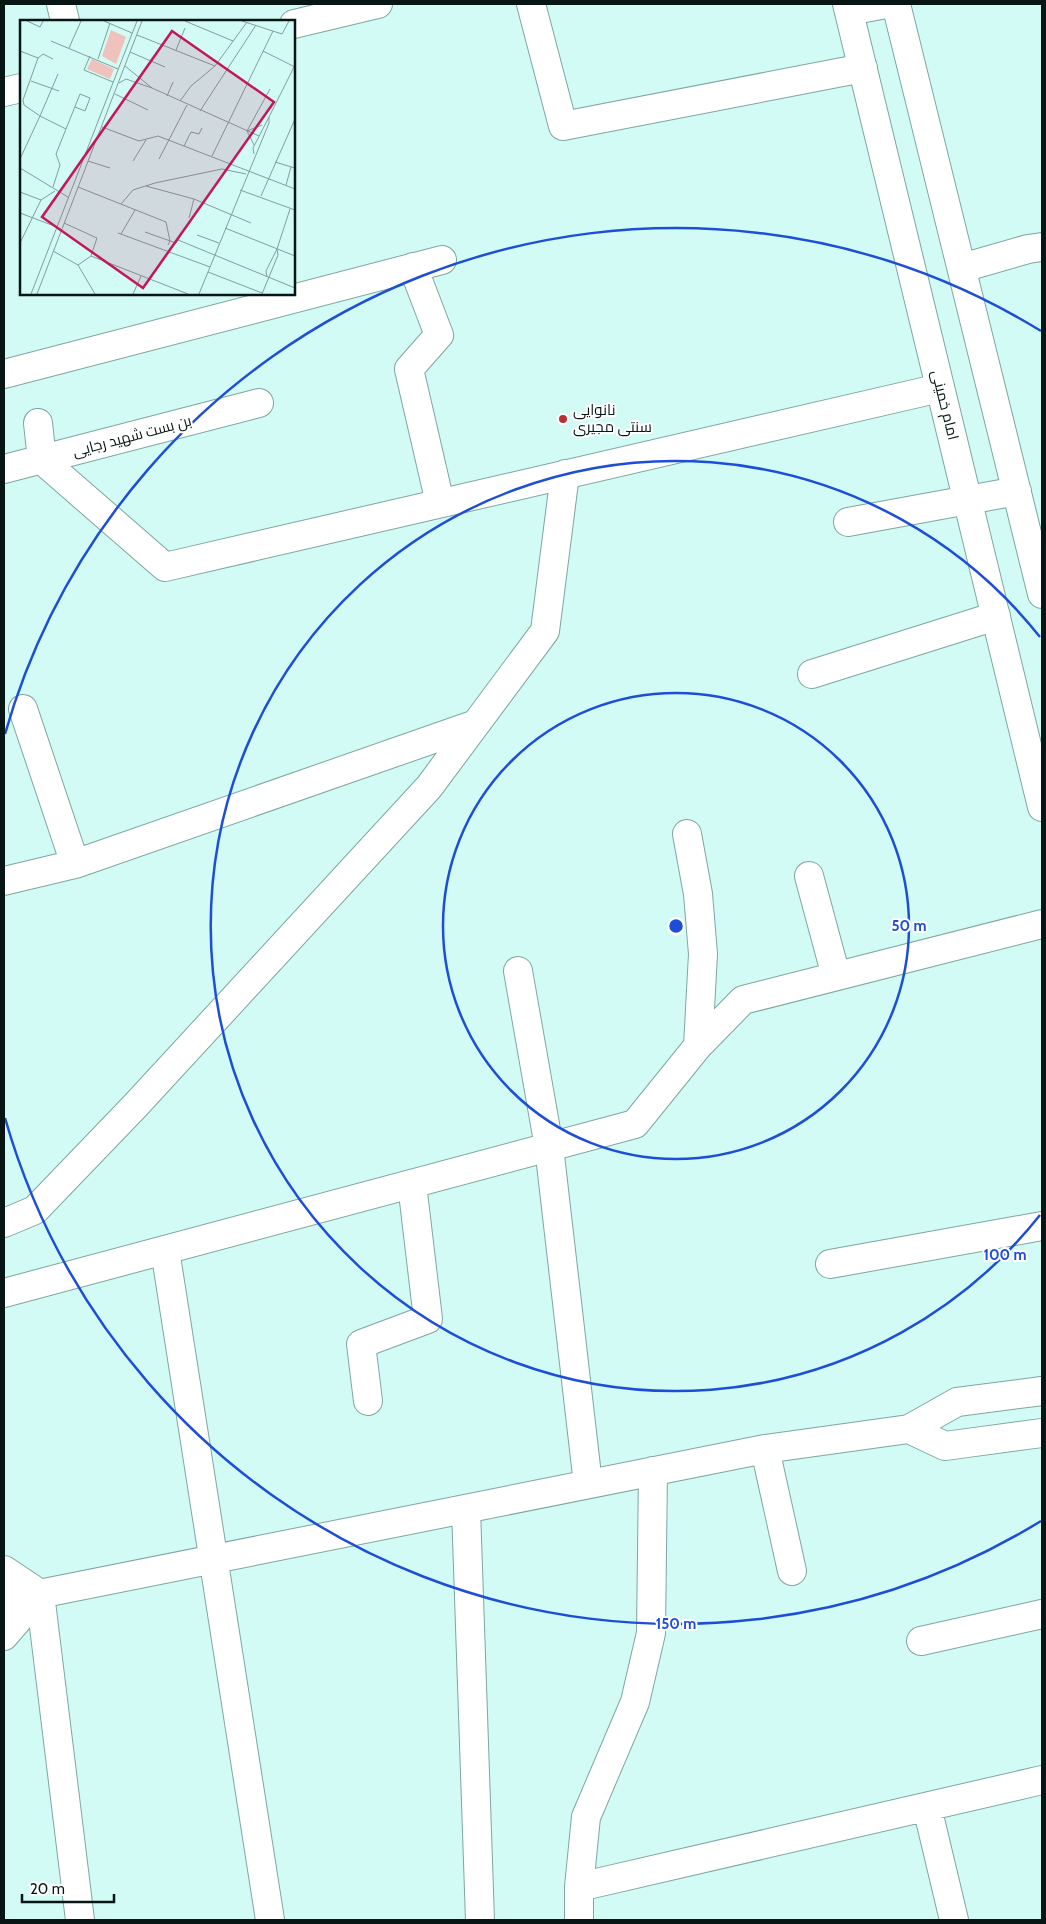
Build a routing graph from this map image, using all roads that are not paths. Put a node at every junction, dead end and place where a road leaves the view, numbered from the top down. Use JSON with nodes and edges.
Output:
{"nodes":[{"id":1,"x":61,"y":4,"type":"edge"},
{"id":2,"x":378,"y":4,"type":"edge"},
{"id":3,"x":531,"y":4,"type":"edge"},
{"id":4,"x":886,"y":4,"type":"edge"},
{"id":5,"x":896,"y":4,"type":"edge"},
{"id":6,"x":848,"y":7,"type":"edge"},
{"id":7,"x":65,"y":20,"type":"edge"},
{"id":8,"x":295,"y":24,"type":"edge"},
{"id":9,"x":863,"y":68,"type":"junction"},
{"id":10,"x":20,"y":88,"type":"edge"},
{"id":11,"x":4,"y":92,"type":"edge"},
{"id":12,"x":1042,"y":247,"type":"edge"},
{"id":13,"x":442,"y":260,"type":"dead end"},
{"id":14,"x":413,"y":267,"type":"junction"},
{"id":15,"x":962,"y":268,"type":"junction"},
{"id":16,"x":4,"y":374,"type":"edge"},
{"id":17,"x":940,"y":388,"type":"junction"},
{"id":18,"x":259,"y":403,"type":"dead end"},
{"id":19,"x":38,"y":423,"type":"dead end"},
{"id":20,"x":42,"y":460,"type":"junction"},
{"id":21,"x":4,"y":469,"type":"edge"},
{"id":22,"x":565,"y":474,"type":"junction"},
{"id":23,"x":1017,"y":491,"type":"junction"},
{"id":24,"x":968,"y":500,"type":"junction"},
{"id":25,"x":440,"y":503,"type":"junction"},
{"id":26,"x":848,"y":522,"type":"dead end"},
{"id":27,"x":1042,"y":594,"type":"edge"},
{"id":28,"x":996,"y":616,"type":"junction"},
{"id":29,"x":812,"y":674,"type":"dead end"},
{"id":30,"x":23,"y":709,"type":"dead end"},
{"id":31,"x":476,"y":724,"type":"junction"},
{"id":32,"x":1042,"y":807,"type":"edge"},
{"id":33,"x":687,"y":834,"type":"dead end"},
{"id":34,"x":75,"y":864,"type":"junction"},
{"id":35,"x":809,"y":876,"type":"dead end"},
{"id":36,"x":4,"y":881,"type":"edge"},
{"id":37,"x":1042,"y":924,"type":"edge"},
{"id":38,"x":518,"y":971,"type":"dead end"},
{"id":39,"x":836,"y":976,"type":"junction"},
{"id":40,"x":698,"y":1046,"type":"junction"},
{"id":41,"x":549,"y":1147,"type":"junction"},
{"id":42,"x":412,"y":1184,"type":"junction"},
{"id":43,"x":4,"y":1222,"type":"edge"},
{"id":44,"x":1042,"y":1226,"type":"edge"},
{"id":45,"x":164,"y":1250,"type":"junction"},
{"id":46,"x":830,"y":1264,"type":"dead end"},
{"id":47,"x":4,"y":1293,"type":"edge"},
{"id":48,"x":1042,"y":1391,"type":"edge"},
{"id":49,"x":368,"y":1401,"type":"dead end"},
{"id":50,"x":910,"y":1429,"type":"junction"},
{"id":51,"x":1042,"y":1433,"type":"edge"},
{"id":52,"x":765,"y":1449,"type":"junction"},
{"id":53,"x":653,"y":1471,"type":"junction"},
{"id":54,"x":588,"y":1484,"type":"junction"},
{"id":55,"x":466,"y":1509,"type":"junction"},
{"id":56,"x":213,"y":1559,"type":"junction"},
{"id":57,"x":4,"y":1570,"type":"edge"},
{"id":58,"x":792,"y":1571,"type":"dead end"},
{"id":59,"x":40,"y":1594,"type":"junction"},
{"id":60,"x":4,"y":1601,"type":"edge"},
{"id":61,"x":1042,"y":1614,"type":"edge"},
{"id":62,"x":4,"y":1636,"type":"edge"},
{"id":63,"x":921,"y":1640,"type":"dead end"},
{"id":64,"x":1042,"y":1780,"type":"edge"},
{"id":65,"x":927,"y":1807,"type":"junction"},
{"id":66,"x":579,"y":1887,"type":"junction"},
{"id":67,"x":80,"y":1920,"type":"edge"},
{"id":68,"x":270,"y":1920,"type":"edge"},
{"id":69,"x":480,"y":1920,"type":"edge"},
{"id":70,"x":578,"y":1920,"type":"edge"},
{"id":71,"x":954,"y":1920,"type":"edge"}],
"edges":[{"from":1,"to":7,"type":"street"},
{"from":2,"to":8,"type":"street"},
{"from":3,"to":9,"type":"street"},
{"from":4,"to":6,"type":"street"},
{"from":5,"to":15,"type":"street"},
{"from":6,"to":9,"type":"street","name":"امام خمینی"},
{"from":9,"to":17,"type":"street","name":"امام خمینی"},
{"from":10,"to":11,"type":"street"},
{"from":12,"to":15,"type":"street"},
{"from":13,"to":14,"type":"street"},
{"from":14,"to":16,"type":"street"},
{"from":14,"to":25,"type":"street"},
{"from":15,"to":23,"type":"street"},
{"from":17,"to":22,"type":"street"},
{"from":17,"to":24,"type":"street","name":"امام خمینی"},
{"from":18,"to":20,"type":"street","name":"بن بست شهید رجایی"},
{"from":19,"to":20,"type":"street"},
{"from":20,"to":21,"type":"street","name":"بن بست شهید رجایی"},
{"from":20,"to":25,"type":"street"},
{"from":22,"to":25,"type":"street"},
{"from":22,"to":31,"type":"street"},
{"from":23,"to":24,"type":"street"},
{"from":23,"to":27,"type":"street"},
{"from":24,"to":26,"type":"street"},
{"from":24,"to":28,"type":"street","name":"امام خمینی"},
{"from":28,"to":29,"type":"street"},
{"from":28,"to":32,"type":"street","name":"امام خمینی"},
{"from":30,"to":34,"type":"street"},
{"from":31,"to":34,"type":"street"},
{"from":31,"to":43,"type":"street"},
{"from":33,"to":40,"type":"street"},
{"from":34,"to":36,"type":"street"},
{"from":35,"to":39,"type":"street"},
{"from":37,"to":39,"type":"street"},
{"from":38,"to":41,"type":"street"},
{"from":39,"to":40,"type":"street"},
{"from":40,"to":41,"type":"street"},
{"from":41,"to":42,"type":"street"},
{"from":41,"to":54,"type":"street"},
{"from":42,"to":45,"type":"street"},
{"from":42,"to":49,"type":"street"},
{"from":44,"to":46,"type":"street"},
{"from":45,"to":47,"type":"street"},
{"from":45,"to":56,"type":"street"},
{"from":48,"to":50,"type":"street"},
{"from":50,"to":51,"type":"street"},
{"from":50,"to":52,"type":"street"},
{"from":52,"to":53,"type":"street"},
{"from":52,"to":58,"type":"street"},
{"from":53,"to":54,"type":"street"},
{"from":53,"to":66,"type":"street"},
{"from":54,"to":55,"type":"street"},
{"from":55,"to":56,"type":"street"},
{"from":55,"to":69,"type":"street"},
{"from":56,"to":59,"type":"street"},
{"from":56,"to":68,"type":"street"},
{"from":57,"to":59,"type":"street"},
{"from":59,"to":60,"type":"street"},
{"from":59,"to":62,"type":"street"},
{"from":59,"to":67,"type":"street"},
{"from":61,"to":63,"type":"street"},
{"from":64,"to":65,"type":"street"},
{"from":65,"to":66,"type":"street"},
{"from":65,"to":71,"type":"street"},
{"from":66,"to":70,"type":"street"}]}
